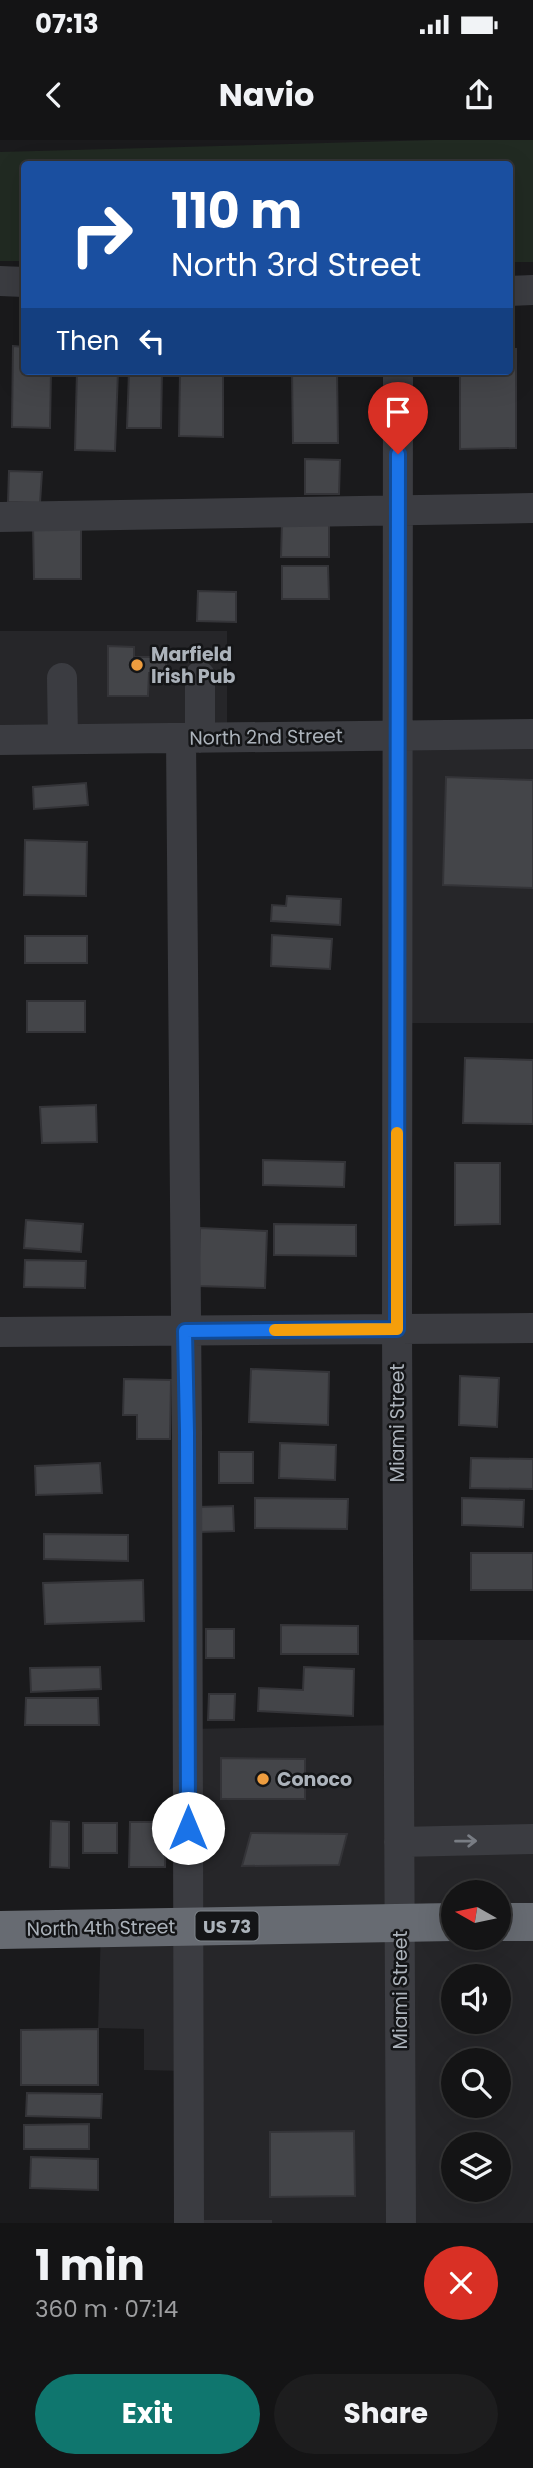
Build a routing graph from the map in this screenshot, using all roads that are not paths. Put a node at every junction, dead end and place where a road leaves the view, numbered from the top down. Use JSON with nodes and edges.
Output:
{"nodes":[{"id":1,"x":0,"y":281,"type":"edge"},
{"id":2,"x":21,"y":282,"type":"edge"},
{"id":3,"x":513,"y":290,"type":"edge"},
{"id":4,"x":533,"y":290,"type":"edge"},
{"id":5,"x":398,"y":375,"type":"edge"},
{"id":6,"x":533,"y":508,"type":"edge"},
{"id":7,"x":397,"y":510,"type":"junction"},
{"id":8,"x":0,"y":517,"type":"edge"},
{"id":9,"x":200,"y":676,"type":"dead end"},
{"id":10,"x":62,"y":678,"type":"dead end"},
{"id":11,"x":533,"y":734,"type":"edge"},
{"id":12,"x":397,"y":735,"type":"junction"},
{"id":13,"x":191,"y":738,"type":"junction"},
{"id":14,"x":63,"y":739,"type":"junction"},
{"id":15,"x":0,"y":740,"type":"edge"},
{"id":16,"x":533,"y":1328,"type":"edge"},
{"id":17,"x":397,"y":1329,"type":"junction"},
{"id":18,"x":185,"y":1331,"type":"junction"},
{"id":19,"x":0,"y":1332,"type":"edge"},
{"id":20,"x":533,"y":1839,"type":"edge"},
{"id":21,"x":399,"y":1842,"type":"junction"},
{"id":22,"x":511,"y":1922,"type":"edge"},
{"id":23,"x":533,"y":1922,"type":"edge"},
{"id":24,"x":400,"y":1923,"type":"junction"},
{"id":25,"x":441,"y":1923,"type":"edge"},
{"id":26,"x":189,"y":1927,"type":"junction"},
{"id":27,"x":0,"y":1930,"type":"edge"},
{"id":28,"x":189,"y":2223,"type":"edge"},
{"id":29,"x":401,"y":2223,"type":"edge"}],
"edges":[{"from":1,"to":2,"type":"street"},
{"from":3,"to":4,"type":"street"},
{"from":5,"to":7,"type":"street","name":"Miami Street"},
{"from":6,"to":7,"type":"street"},
{"from":7,"to":8,"type":"street"},
{"from":7,"to":12,"type":"street","name":"Miami Street"},
{"from":9,"to":13,"type":"street"},
{"from":10,"to":14,"type":"street"},
{"from":11,"to":12,"type":"street","name":"North 2nd Street"},
{"from":12,"to":13,"type":"street","name":"North 2nd Street"},
{"from":12,"to":17,"type":"street","name":"Miami Street"},
{"from":13,"to":14,"type":"street","name":"North 2nd Street"},
{"from":13,"to":18,"type":"street"},
{"from":14,"to":15,"type":"street","name":"North 2nd Street"},
{"from":16,"to":17,"type":"street"},
{"from":17,"to":18,"type":"street"},
{"from":17,"to":21,"type":"street","name":"Miami Street"},
{"from":18,"to":19,"type":"street"},
{"from":18,"to":26,"type":"street"},
{"from":21,"to":20,"type":"street","one_way":true},
{"from":21,"to":24,"type":"street","name":"Miami Street"},
{"from":22,"to":23,"type":"highway"},
{"from":24,"to":25,"type":"highway","name":"North 4th Street","number":"US 73"},
{"from":24,"to":26,"type":"highway","name":"North 4th Street","number":"US 73"},
{"from":24,"to":29,"type":"street","name":"Miami Street"},
{"from":26,"to":27,"type":"highway","name":"North 4th Street","number":"US 73"},
{"from":26,"to":28,"type":"street"}]}
